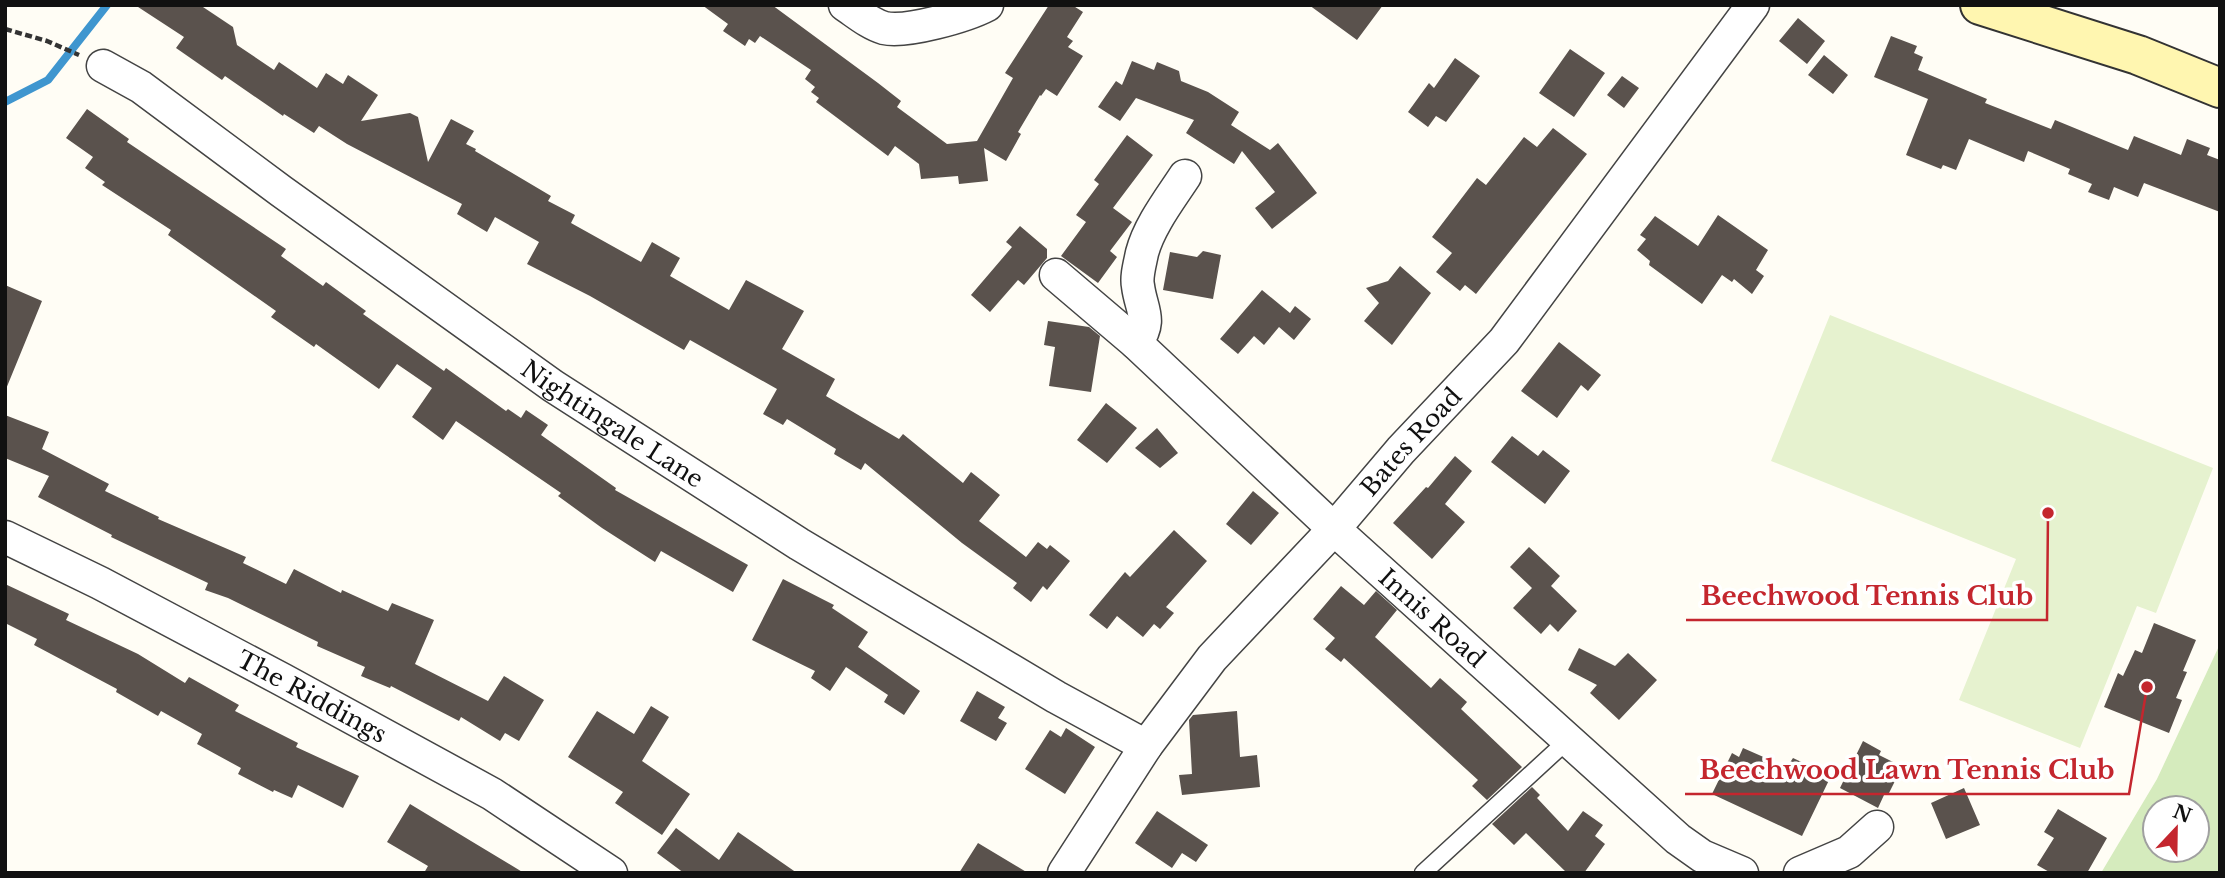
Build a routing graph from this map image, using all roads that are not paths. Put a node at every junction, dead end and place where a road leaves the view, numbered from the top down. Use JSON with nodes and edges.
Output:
{"nodes":[{"id":1,"x":845,"y":5,"type":"edge"},
{"id":2,"x":987,"y":5,"type":"edge"},
{"id":3,"x":1754,"y":5,"type":"edge"},
{"id":4,"x":1980,"y":5,"type":"edge"},
{"id":5,"x":2020,"y":5,"type":"edge"},
{"id":6,"x":2138,"y":55,"type":"junction"},
{"id":7,"x":103,"y":66,"type":"dead end"},
{"id":8,"x":2220,"y":88,"type":"edge"},
{"id":9,"x":1185,"y":176,"type":"dead end"},
{"id":10,"x":1056,"y":275,"type":"dead end"},
{"id":11,"x":1136,"y":343,"type":"junction"},
{"id":12,"x":1334,"y":529,"type":"junction"},
{"id":13,"x":5,"y":537,"type":"edge"},
{"id":14,"x":1569,"y":739,"type":"junction"},
{"id":15,"x":1146,"y":746,"type":"junction"},
{"id":16,"x":1877,"y":827,"type":"dead end"},
{"id":17,"x":611,"y":873,"type":"edge"},
{"id":18,"x":1064,"y":873,"type":"edge"},
{"id":19,"x":1423,"y":873,"type":"edge"},
{"id":20,"x":1742,"y":873,"type":"edge"},
{"id":21,"x":1800,"y":873,"type":"edge"}],
"edges":[{"from":1,"to":2,"type":"street"},
{"from":3,"to":12,"type":"street","name":"Bates Road"},
{"from":4,"to":6,"type":"street"},
{"from":5,"to":6,"type":"street"},
{"from":6,"to":8,"type":"street"},
{"from":7,"to":15,"type":"street","name":"Nightingale Lane"},
{"from":9,"to":11,"type":"street"},
{"from":10,"to":11,"type":"street","name":"Innis Road"},
{"from":11,"to":12,"type":"street","name":"Innis Road"},
{"from":12,"to":14,"type":"street","name":"Innis Road"},
{"from":12,"to":15,"type":"street","name":"Bates Road"},
{"from":13,"to":17,"type":"street","name":"The Riddings"},
{"from":14,"to":19,"type":"lane"},
{"from":14,"to":20,"type":"street","name":"Innis Road"},
{"from":15,"to":18,"type":"street","name":"Bates Road"},
{"from":16,"to":21,"type":"street"}]}
